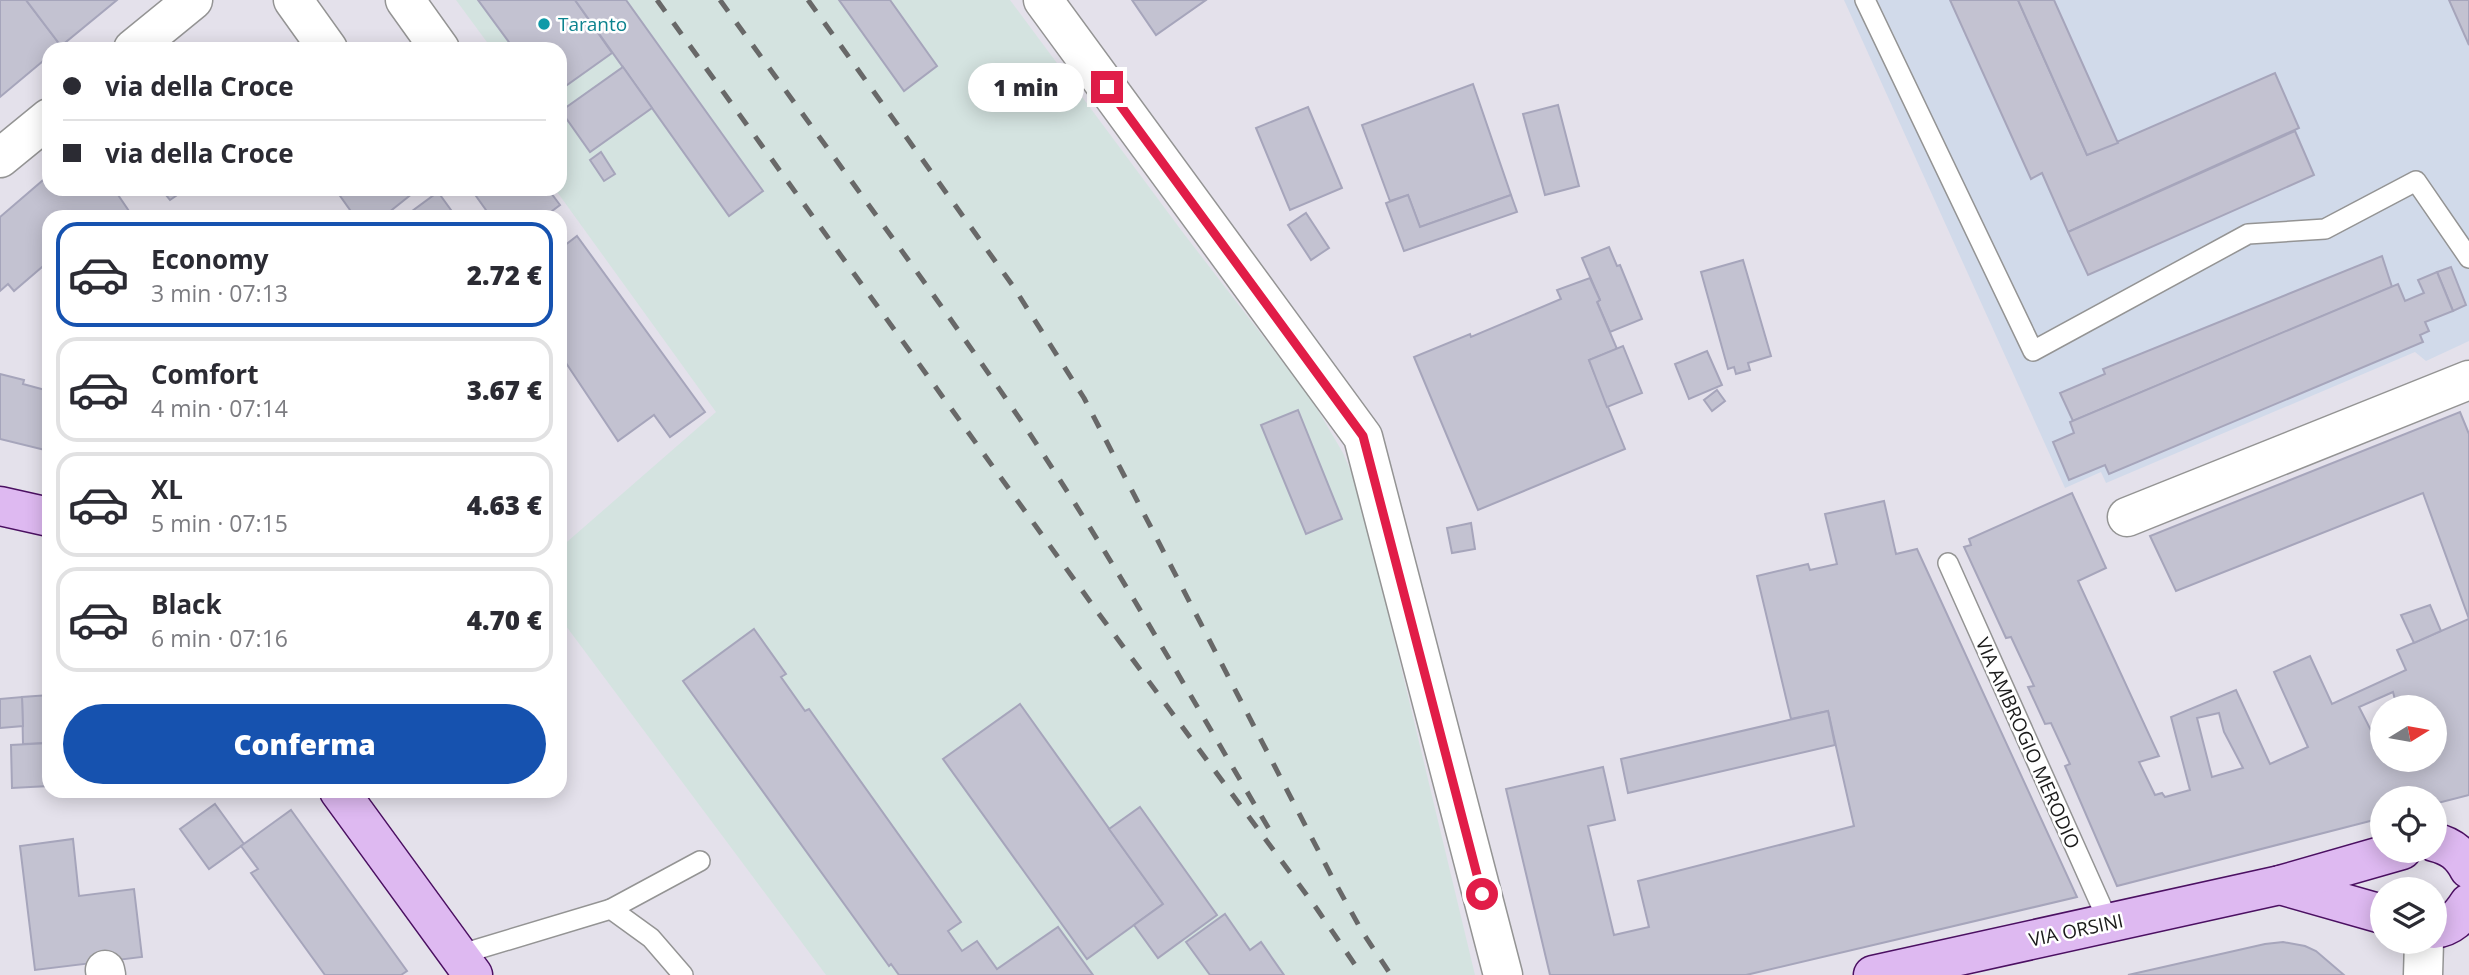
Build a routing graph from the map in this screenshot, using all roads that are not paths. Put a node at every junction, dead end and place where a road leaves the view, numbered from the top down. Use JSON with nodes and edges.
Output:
{"nodes":[{"id":1,"x":193,"y":0,"type":"edge"},
{"id":2,"x":292,"y":0,"type":"edge"},
{"id":3,"x":405,"y":0,"type":"edge"},
{"id":4,"x":1043,"y":0,"type":"edge"},
{"id":5,"x":1865,"y":0,"type":"edge"},
{"id":6,"x":142,"y":42,"type":"edge"},
{"id":7,"x":323,"y":42,"type":"edge"},
{"id":8,"x":435,"y":42,"type":"edge"},
{"id":9,"x":42,"y":124,"type":"edge"},
{"id":10,"x":0,"y":158,"type":"edge"},
{"id":11,"x":2469,"y":258,"type":"edge"},
{"id":12,"x":2469,"y":380,"type":"edge"},
{"id":13,"x":0,"y":506,"type":"edge"},
{"id":14,"x":42,"y":515,"type":"edge"},
{"id":15,"x":2127,"y":517,"type":"dead end"},
{"id":16,"x":1948,"y":563,"type":"dead end"},
{"id":17,"x":343,"y":798,"type":"edge"},
{"id":18,"x":2469,"y":839,"type":"edge"},
{"id":19,"x":2447,"y":840,"type":"edge"},
{"id":20,"x":2447,"y":846,"type":"edge"},
{"id":21,"x":2370,"y":860,"type":"edge"},
{"id":22,"x":700,"y":861,"type":"dead end"},
{"id":23,"x":2469,"y":869,"type":"edge"},
{"id":24,"x":2280,"y":886,"type":"junction"},
{"id":25,"x":2469,"y":903,"type":"edge"},
{"id":26,"x":611,"y":909,"type":"junction"},
{"id":27,"x":2370,"y":911,"type":"edge"},
{"id":28,"x":2109,"y":923,"type":"junction"},
{"id":29,"x":2447,"y":930,"type":"edge"},
{"id":30,"x":2433,"y":954,"type":"edge"},
{"id":31,"x":466,"y":965,"type":"edge"},
{"id":32,"x":682,"y":975,"type":"edge"},
{"id":33,"x":1503,"y":975,"type":"edge"},
{"id":34,"x":1873,"y":975,"type":"edge"},
{"id":35,"x":2423,"y":975,"type":"edge"}],
"edges":[{"from":1,"to":6,"type":"street"},
{"from":2,"to":7,"type":"street"},
{"from":3,"to":8,"type":"street"},
{"from":4,"to":33,"type":"street"},
{"from":5,"to":11,"type":"lane"},
{"from":9,"to":10,"type":"street"},
{"from":12,"to":15,"type":"street"},
{"from":13,"to":14,"type":"main road"},
{"from":16,"to":28,"type":"lane","name":"VIA AMBROGIO MERODIO"},
{"from":17,"to":31,"type":"main road"},
{"from":18,"to":19,"type":"main road"},
{"from":20,"to":23,"type":"main road"},
{"from":21,"to":24,"type":"main road","name":"VIA ORSINI"},
{"from":22,"to":26,"type":"lane"},
{"from":24,"to":27,"type":"main road"},
{"from":24,"to":28,"type":"main road","name":"VIA ORSINI"},
{"from":25,"to":29,"type":"main road"},
{"from":26,"to":31,"type":"lane"},
{"from":26,"to":32,"type":"lane"},
{"from":28,"to":34,"type":"main road","name":"VIA ORSINI"},
{"from":30,"to":35,"type":"street"}]}
